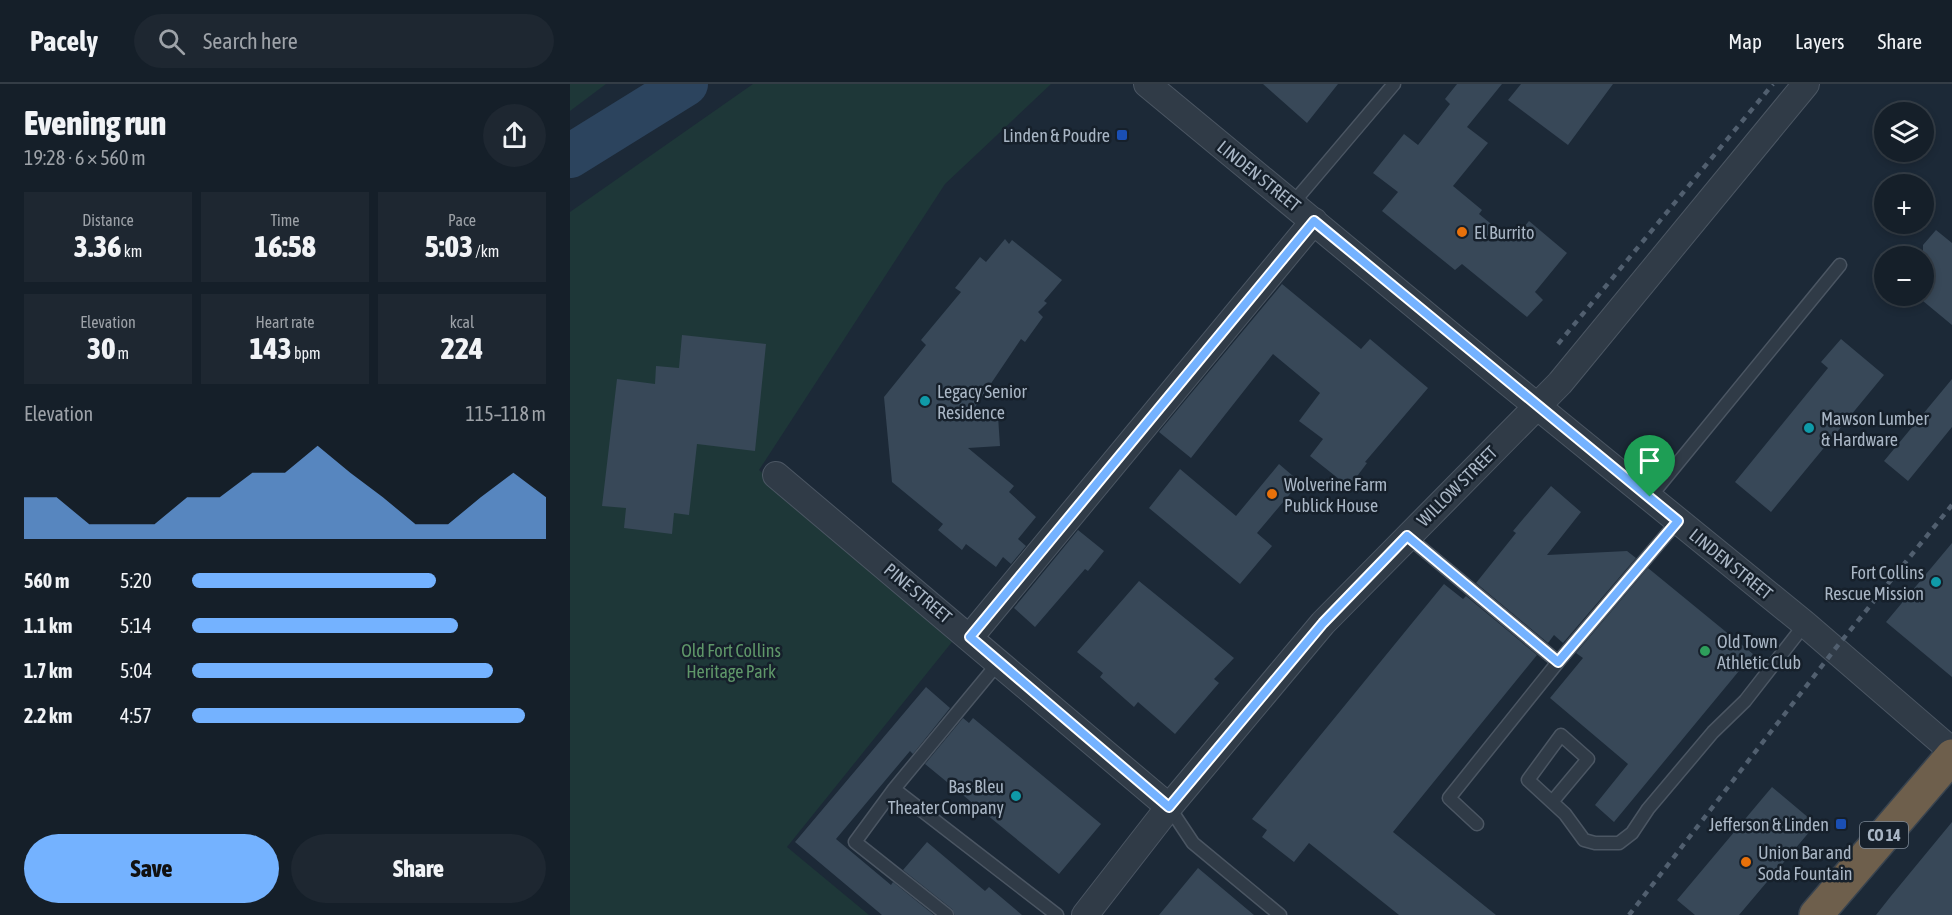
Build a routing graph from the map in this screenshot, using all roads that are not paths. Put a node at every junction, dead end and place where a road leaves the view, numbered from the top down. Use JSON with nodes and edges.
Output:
{"nodes":[{"id":1,"x":1147,"y":84,"type":"edge"},
{"id":2,"x":1394,"y":84,"type":"edge"},
{"id":3,"x":1806,"y":84,"type":"edge"},
{"id":4,"x":1293,"y":203,"type":"junction"},
{"id":5,"x":1314,"y":221,"type":"junction"},
{"id":6,"x":1840,"y":265,"type":"dead end"},
{"id":7,"x":1537,"y":405,"type":"junction"},
{"id":8,"x":776,"y":475,"type":"dead end"},
{"id":9,"x":1650,"y":497,"type":"junction"},
{"id":10,"x":1678,"y":521,"type":"junction"},
{"id":11,"x":1407,"y":536,"type":"junction"},
{"id":12,"x":1805,"y":624,"type":"junction"},
{"id":13,"x":970,"y":637,"type":"junction"},
{"id":14,"x":999,"y":662,"type":"junction"},
{"id":15,"x":1558,"y":662,"type":"junction"},
{"id":16,"x":1952,"y":751,"type":"edge"},
{"id":17,"x":1952,"y":756,"type":"edge"},
{"id":18,"x":894,"y":789,"type":"junction"},
{"id":19,"x":1552,"y":802,"type":"junction"},
{"id":20,"x":1169,"y":807,"type":"junction"},
{"id":21,"x":1477,"y":824,"type":"dead end"},
{"id":22,"x":947,"y":915,"type":"edge"},
{"id":23,"x":1056,"y":915,"type":"edge"},
{"id":24,"x":1085,"y":915,"type":"edge"},
{"id":25,"x":1280,"y":915,"type":"edge"},
{"id":26,"x":1816,"y":915,"type":"edge"}],
"edges":[{"from":1,"to":4,"type":"street","name":"LINDEN STREET"},
{"from":2,"to":4,"type":"lane"},
{"from":3,"to":7,"type":"street","name":"WILLOW STREET"},
{"from":4,"to":5,"type":"street","name":"LINDEN STREET"},
{"from":5,"to":7,"type":"street","name":"LINDEN STREET"},
{"from":5,"to":13,"type":"street"},
{"from":6,"to":9,"type":"lane"},
{"from":7,"to":9,"type":"street","name":"LINDEN STREET"},
{"from":7,"to":11,"type":"street","name":"WILLOW STREET"},
{"from":8,"to":13,"type":"street","name":"PINE STREET"},
{"from":9,"to":10,"type":"street","name":"LINDEN STREET"},
{"from":10,"to":12,"type":"street","name":"LINDEN STREET"},
{"from":10,"to":15,"type":"lane"},
{"from":11,"to":15,"type":"lane"},
{"from":11,"to":20,"type":"street","name":"WILLOW STREET"},
{"from":12,"to":16,"type":"street","name":"LINDEN STREET"},
{"from":12,"to":19,"type":"lane"},
{"from":13,"to":14,"type":"street","name":"PINE STREET"},
{"from":14,"to":18,"type":"lane"},
{"from":14,"to":20,"type":"street","name":"PINE STREET"},
{"from":15,"to":21,"type":"lane"},
{"from":17,"to":26,"type":"highway","number":"CO 14"},
{"from":18,"to":22,"type":"lane"},
{"from":18,"to":23,"type":"lane"},
{"from":19,"to":19,"type":"lane"},
{"from":20,"to":24,"type":"street","name":"WILLOW STREET"},
{"from":20,"to":25,"type":"lane"}]}
